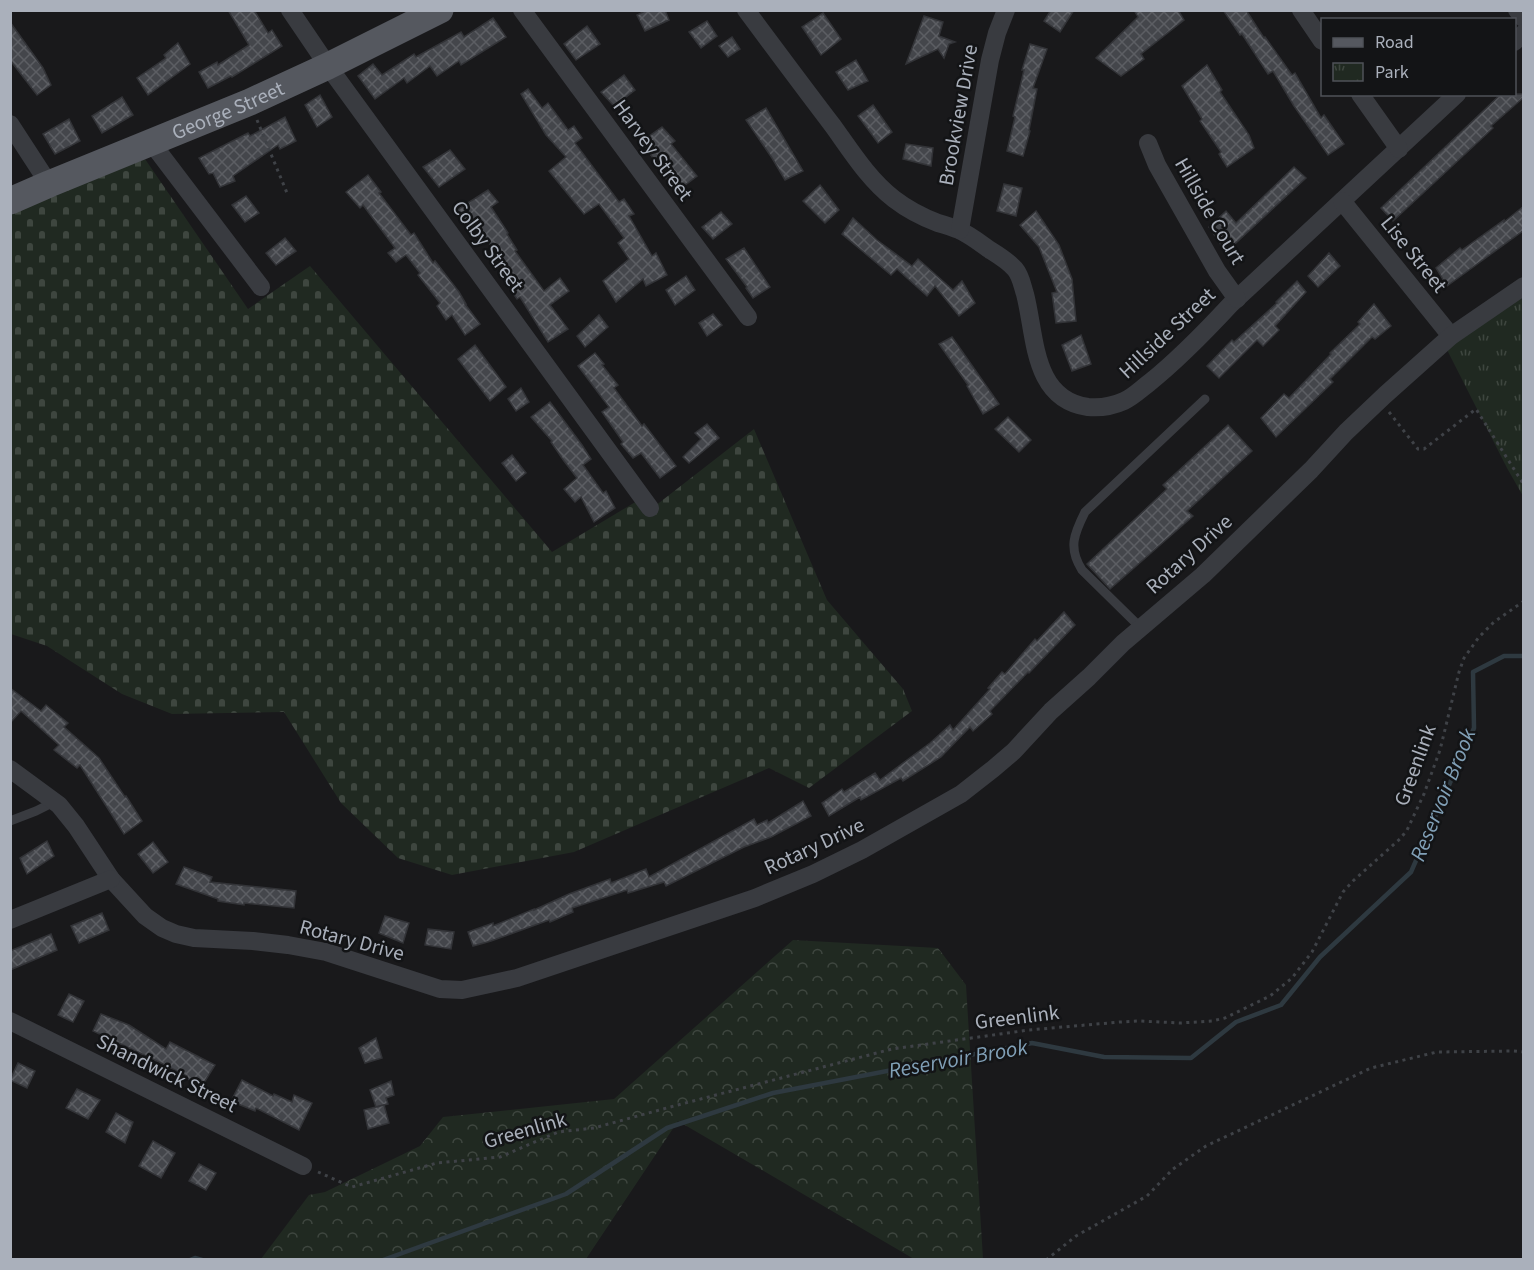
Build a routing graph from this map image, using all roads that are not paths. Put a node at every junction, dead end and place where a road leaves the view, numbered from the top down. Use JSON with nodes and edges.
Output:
{"nodes":[{"id":1,"x":290,"y":10,"type":"edge"},
{"id":2,"x":440,"y":10,"type":"edge"},
{"id":3,"x":522,"y":10,"type":"edge"},
{"id":4,"x":746,"y":10,"type":"edge"},
{"id":5,"x":1006,"y":10,"type":"edge"},
{"id":6,"x":1301,"y":10,"type":"edge"},
{"id":7,"x":1517,"y":10,"type":"edge"},
{"id":8,"x":1524,"y":19,"type":"edge"},
{"id":9,"x":1321,"y":38,"type":"edge"},
{"id":10,"x":328,"y":66,"type":"junction"},
{"id":11,"x":1361,"y":96,"type":"edge"},
{"id":12,"x":1455,"y":96,"type":"edge"},
{"id":13,"x":10,"y":124,"type":"edge"},
{"id":14,"x":151,"y":142,"type":"junction"},
{"id":15,"x":1148,"y":143,"type":"dead end"},
{"id":16,"x":1399,"y":149,"type":"junction"},
{"id":17,"x":49,"y":184,"type":"junction"},
{"id":18,"x":10,"y":201,"type":"edge"},
{"id":19,"x":1342,"y":201,"type":"junction"},
{"id":20,"x":960,"y":230,"type":"junction"},
{"id":21,"x":1524,"y":286,"type":"edge"},
{"id":22,"x":261,"y":287,"type":"dead end"},
{"id":23,"x":1237,"y":299,"type":"junction"},
{"id":24,"x":748,"y":317,"type":"dead end"},
{"id":25,"x":1452,"y":336,"type":"junction"},
{"id":26,"x":1205,"y":399,"type":"dead end"},
{"id":27,"x":650,"y":508,"type":"dead end"},
{"id":28,"x":1141,"y":628,"type":"junction"},
{"id":29,"x":10,"y":769,"type":"edge"},
{"id":30,"x":54,"y":802,"type":"junction"},
{"id":31,"x":10,"y":821,"type":"edge"},
{"id":32,"x":111,"y":879,"type":"junction"},
{"id":33,"x":10,"y":920,"type":"edge"},
{"id":34,"x":10,"y":1021,"type":"edge"},
{"id":35,"x":303,"y":1166,"type":"road end"}],
"edges":[{"from":1,"to":10,"type":"street","name":"Colby Street"},
{"from":2,"to":10,"type":"main road","name":"George Street"},
{"from":3,"to":24,"type":"street","name":"Harvey Street"},
{"from":4,"to":20,"type":"street","name":"Hillside Street"},
{"from":5,"to":20,"type":"street","name":"Brookview Drive"},
{"from":6,"to":9,"type":"street"},
{"from":7,"to":8,"type":"street"},
{"from":10,"to":14,"type":"main road","name":"George Street"},
{"from":10,"to":27,"type":"street","name":"Colby Street"},
{"from":11,"to":16,"type":"street"},
{"from":12,"to":16,"type":"street","name":"Hillside Street"},
{"from":13,"to":17,"type":"street"},
{"from":14,"to":17,"type":"main road","name":"George Street"},
{"from":14,"to":22,"type":"street"},
{"from":15,"to":23,"type":"street","name":"Hillside Court"},
{"from":16,"to":19,"type":"street","name":"Hillside Street"},
{"from":17,"to":18,"type":"main road","name":"George Street"},
{"from":19,"to":23,"type":"street","name":"Hillside Street"},
{"from":19,"to":25,"type":"street","name":"Lise Street"},
{"from":20,"to":23,"type":"street","name":"Hillside Street"},
{"from":21,"to":25,"type":"street","name":"Rotary Drive"},
{"from":25,"to":28,"type":"street","name":"Rotary Drive"},
{"from":26,"to":28,"type":"lane"},
{"from":28,"to":32,"type":"street","name":"Rotary Drive"},
{"from":29,"to":30,"type":"street","name":"Rotary Drive"},
{"from":30,"to":31,"type":"lane"},
{"from":30,"to":32,"type":"street","name":"Rotary Drive"},
{"from":32,"to":33,"type":"street"},
{"from":34,"to":35,"type":"street","name":"Shandwick Street"}]}
